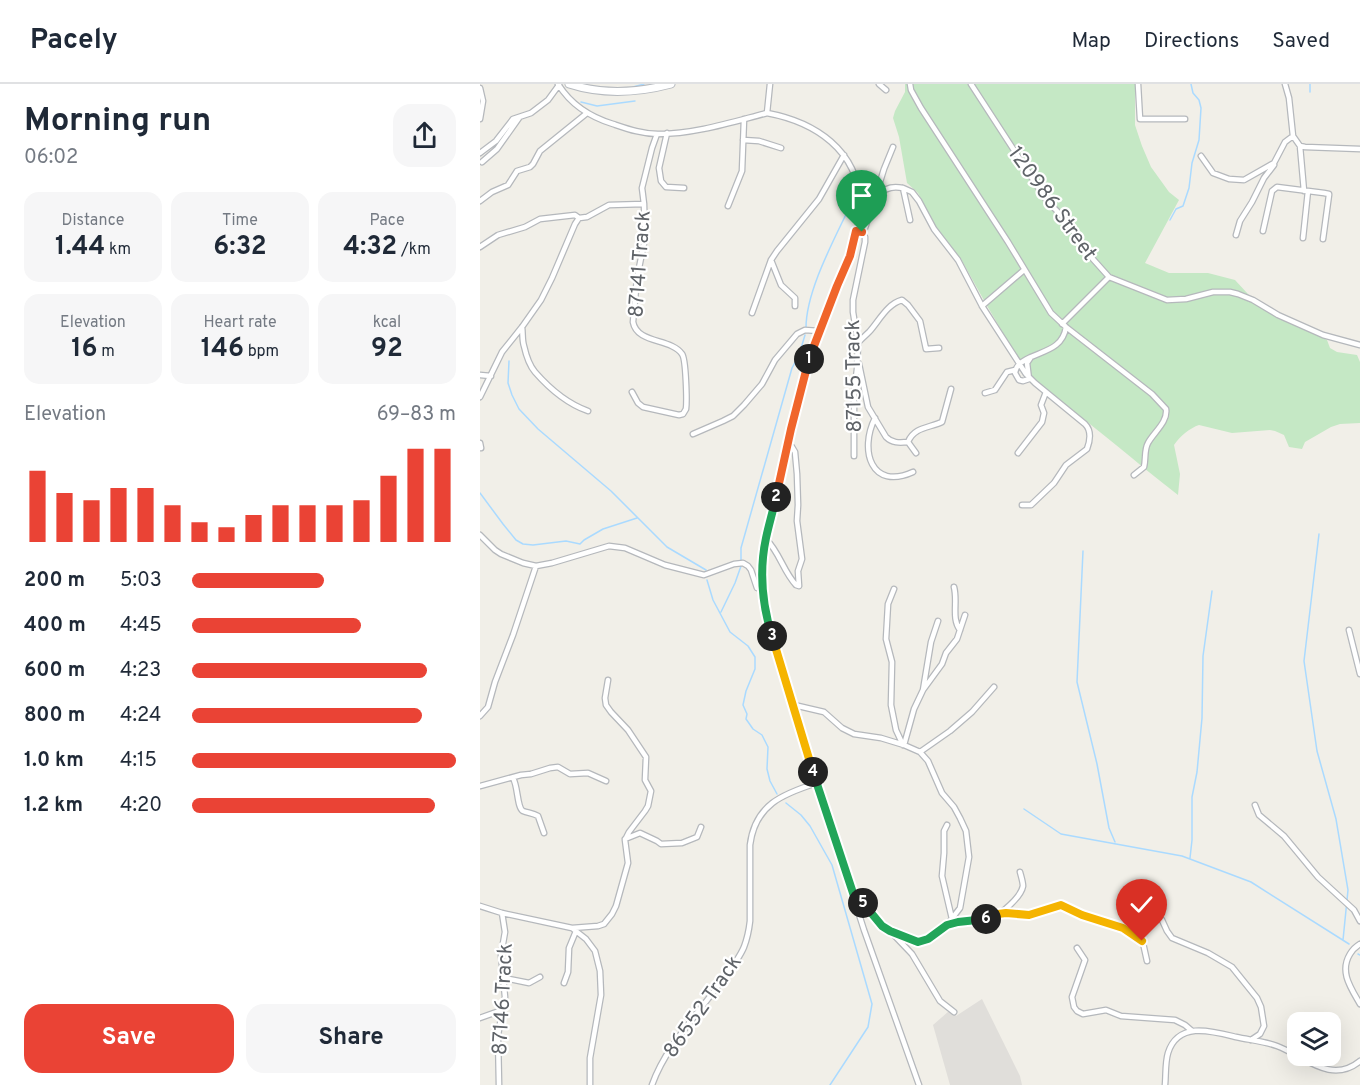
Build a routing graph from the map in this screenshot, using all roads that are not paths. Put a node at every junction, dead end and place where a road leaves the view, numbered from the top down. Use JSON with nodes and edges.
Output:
{"nodes":[{"id":1,"x":569,"y":84,"type":"edge"},
{"id":2,"x":671,"y":84,"type":"edge"},
{"id":3,"x":770,"y":84,"type":"edge"},
{"id":4,"x":879,"y":84,"type":"edge"},
{"id":5,"x":910,"y":84,"type":"edge"},
{"id":6,"x":971,"y":84,"type":"edge"},
{"id":7,"x":1138,"y":84,"type":"edge"},
{"id":8,"x":1286,"y":84,"type":"edge"},
{"id":9,"x":559,"y":85,"type":"edge"},
{"id":10,"x":480,"y":88,"type":"edge"},
{"id":11,"x":886,"y":90,"type":"dead end"},
{"id":12,"x":587,"y":113,"type":"junction"},
{"id":13,"x":767,"y":113,"type":"junction"},
{"id":14,"x":520,"y":116,"type":"junction"},
{"id":15,"x":480,"y":118,"type":"edge"},
{"id":16,"x":744,"y":119,"type":"junction"},
{"id":17,"x":1185,"y":119,"type":"dead end"},
{"id":18,"x":667,"y":133,"type":"junction"},
{"id":19,"x":657,"y":134,"type":"junction"},
{"id":20,"x":1293,"y":136,"type":"junction"},
{"id":21,"x":743,"y":140,"type":"junction"},
{"id":22,"x":1300,"y":146,"type":"junction"},
{"id":23,"x":893,"y":147,"type":"dead end"},
{"id":24,"x":781,"y":148,"type":"dead end"},
{"id":25,"x":1360,"y":149,"type":"edge"},
{"id":26,"x":480,"y":153,"type":"edge"},
{"id":27,"x":844,"y":156,"type":"junction"},
{"id":28,"x":1202,"y":156,"type":"dead end"},
{"id":29,"x":482,"y":162,"type":"dead end"},
{"id":30,"x":1274,"y":164,"type":"junction"},
{"id":31,"x":684,"y":188,"type":"dead end"},
{"id":32,"x":903,"y":188,"type":"junction"},
{"id":33,"x":1306,"y":191,"type":"junction"},
{"id":34,"x":875,"y":198,"type":"junction"},
{"id":35,"x":480,"y":201,"type":"edge"},
{"id":36,"x":644,"y":204,"type":"junction"},
{"id":37,"x":728,"y":206,"type":"dead end"},
{"id":38,"x":579,"y":218,"type":"junction"},
{"id":39,"x":910,"y":220,"type":"dead end"},
{"id":40,"x":859,"y":231,"type":"junction"},
{"id":41,"x":1263,"y":231,"type":"dead end"},
{"id":42,"x":1236,"y":236,"type":"dead end"},
{"id":43,"x":1303,"y":238,"type":"dead end"},
{"id":44,"x":1323,"y":239,"type":"dead end"},
{"id":45,"x":480,"y":247,"type":"edge"},
{"id":46,"x":771,"y":260,"type":"junction"},
{"id":47,"x":1024,"y":270,"type":"junction"},
{"id":48,"x":1109,"y":278,"type":"junction"},
{"id":49,"x":795,"y":306,"type":"dead end"},
{"id":50,"x":982,"y":306,"type":"junction"},
{"id":51,"x":752,"y":313,"type":"dead end"},
{"id":52,"x":1064,"y":326,"type":"junction"},
{"id":53,"x":522,"y":327,"type":"junction"},
{"id":54,"x":819,"y":331,"type":"junction"},
{"id":55,"x":858,"y":343,"type":"junction"},
{"id":56,"x":1360,"y":345,"type":"edge"},
{"id":57,"x":939,"y":348,"type":"dead end"},
{"id":58,"x":858,"y":355,"type":"junction"},
{"id":59,"x":1031,"y":357,"type":"junction"},
{"id":60,"x":1019,"y":363,"type":"junction"},
{"id":61,"x":1015,"y":370,"type":"junction"},
{"id":62,"x":480,"y":375,"type":"edge"},
{"id":63,"x":491,"y":376,"type":"junction"},
{"id":64,"x":1029,"y":378,"type":"junction"},
{"id":65,"x":951,"y":389,"type":"dead end"},
{"id":66,"x":1046,"y":392,"type":"junction"},
{"id":67,"x":632,"y":393,"type":"dead end"},
{"id":68,"x":985,"y":393,"type":"dead end"},
{"id":69,"x":480,"y":397,"type":"edge"},
{"id":70,"x":588,"y":411,"type":"dead end"},
{"id":71,"x":875,"y":418,"type":"junction"},
{"id":72,"x":693,"y":434,"type":"dead end"},
{"id":73,"x":908,"y":442,"type":"junction"},
{"id":74,"x":480,"y":443,"type":"edge"},
{"id":75,"x":788,"y":445,"type":"junction"},
{"id":76,"x":481,"y":448,"type":"edge"},
{"id":77,"x":916,"y":453,"type":"dead end"},
{"id":78,"x":1018,"y":453,"type":"dead end"},
{"id":79,"x":854,"y":456,"type":"dead end"},
{"id":80,"x":913,"y":472,"type":"dead end"},
{"id":81,"x":1134,"y":475,"type":"dead end"},
{"id":82,"x":1022,"y":505,"type":"dead end"},
{"id":83,"x":480,"y":535,"type":"edge"},
{"id":84,"x":766,"y":539,"type":"junction"},
{"id":85,"x":536,"y":566,"type":"junction"},
{"id":86,"x":954,"y":587,"type":"dead end"},
{"id":87,"x":762,"y":588,"type":"junction"},
{"id":88,"x":894,"y":589,"type":"dead end"},
{"id":89,"x":965,"y":615,"type":"dead end"},
{"id":90,"x":938,"y":621,"type":"dead end"},
{"id":91,"x":960,"y":630,"type":"junction"},
{"id":92,"x":1349,"y":630,"type":"dead end"},
{"id":93,"x":1360,"y":674,"type":"edge"},
{"id":94,"x":608,"y":680,"type":"dead end"},
{"id":95,"x":994,"y":687,"type":"dead end"},
{"id":96,"x":924,"y":690,"type":"junction"},
{"id":97,"x":794,"y":705,"type":"junction"},
{"id":98,"x":480,"y":716,"type":"edge"},
{"id":99,"x":904,"y":745,"type":"junction"},
{"id":100,"x":920,"y":752,"type":"junction"},
{"id":101,"x":513,"y":778,"type":"junction"},
{"id":102,"x":606,"y":781,"type":"dead end"},
{"id":103,"x":817,"y":783,"type":"junction"},
{"id":104,"x":480,"y":786,"type":"edge"},
{"id":105,"x":1255,"y":805,"type":"dead end"},
{"id":106,"x":946,"y":825,"type":"dead end"},
{"id":107,"x":700,"y":827,"type":"dead end"},
{"id":108,"x":544,"y":833,"type":"dead end"},
{"id":109,"x":625,"y":839,"type":"junction"},
{"id":110,"x":1020,"y":872,"type":"dead end"},
{"id":111,"x":854,"y":896,"type":"junction"},
{"id":112,"x":480,"y":906,"type":"edge"},
{"id":113,"x":502,"y":913,"type":"junction"},
{"id":114,"x":998,"y":914,"type":"junction"},
{"id":115,"x":952,"y":920,"type":"junction"},
{"id":116,"x":1162,"y":920,"type":"dead end"},
{"id":117,"x":1360,"y":921,"type":"edge"},
{"id":118,"x":947,"y":925,"type":"junction"},
{"id":119,"x":574,"y":930,"type":"junction"},
{"id":120,"x":890,"y":931,"type":"junction"},
{"id":121,"x":1360,"y":944,"type":"edge"},
{"id":122,"x":1077,"y":948,"type":"dead end"},
{"id":123,"x":1147,"y":961,"type":"dead end"},
{"id":124,"x":540,"y":977,"type":"dead end"},
{"id":125,"x":504,"y":978,"type":"junction"},
{"id":126,"x":564,"y":983,"type":"dead end"},
{"id":127,"x":1360,"y":1004,"type":"edge"},
{"id":128,"x":502,"y":1010,"type":"junction"},
{"id":129,"x":954,"y":1012,"type":"dead end"},
{"id":130,"x":480,"y":1018,"type":"edge"},
{"id":131,"x":1192,"y":1031,"type":"junction"},
{"id":132,"x":1251,"y":1040,"type":"junction"},
{"id":133,"x":1360,"y":1061,"type":"edge"},
{"id":134,"x":499,"y":1085,"type":"edge"},
{"id":135,"x":590,"y":1085,"type":"edge"},
{"id":136,"x":652,"y":1085,"type":"edge"},
{"id":137,"x":919,"y":1085,"type":"edge"},
{"id":138,"x":1165,"y":1085,"type":"edge"}],
"edges":[{"from":1,"to":2,"type":"main road"},
{"from":3,"to":13,"type":"street"},
{"from":4,"to":11,"type":"street"},
{"from":5,"to":47,"type":"street"},
{"from":6,"to":48,"type":"street","name":"120986 Street"},
{"from":7,"to":17,"type":"street"},
{"from":8,"to":20,"type":"street"},
{"from":9,"to":12,"type":"street"},
{"from":9,"to":14,"type":"street"},
{"from":10,"to":15,"type":"street"},
{"from":12,"to":19,"type":"street"},
{"from":12,"to":35,"type":"street"},
{"from":13,"to":16,"type":"street"},
{"from":13,"to":27,"type":"street"},
{"from":14,"to":26,"type":"street"},
{"from":14,"to":29,"type":"street"},
{"from":16,"to":18,"type":"street"},
{"from":16,"to":21,"type":"street"},
{"from":18,"to":19,"type":"street"},
{"from":18,"to":31,"type":"street"},
{"from":19,"to":36,"type":"street","name":"87141 Track"},
{"from":20,"to":22,"type":"street"},
{"from":20,"to":30,"type":"street"},
{"from":21,"to":24,"type":"street"},
{"from":21,"to":37,"type":"street"},
{"from":22,"to":25,"type":"street"},
{"from":22,"to":33,"type":"street"},
{"from":23,"to":34,"type":"street"},
{"from":27,"to":40,"type":"street"},
{"from":27,"to":46,"type":"street"},
{"from":28,"to":30,"type":"street"},
{"from":30,"to":42,"type":"street"},
{"from":32,"to":34,"type":"street"},
{"from":32,"to":39,"type":"street"},
{"from":32,"to":50,"type":"street"},
{"from":33,"to":41,"type":"street"},
{"from":33,"to":43,"type":"street"},
{"from":33,"to":44,"type":"street"},
{"from":34,"to":40,"type":"street"},
{"from":36,"to":38,"type":"street"},
{"from":36,"to":67,"type":"street","name":"87141 Track"},
{"from":38,"to":45,"type":"street"},
{"from":38,"to":53,"type":"street"},
{"from":40,"to":54,"type":"street"},
{"from":40,"to":55,"type":"street","name":"87155 Track"},
{"from":46,"to":49,"type":"street"},
{"from":46,"to":51,"type":"street"},
{"from":47,"to":50,"type":"street"},
{"from":47,"to":52,"type":"street"},
{"from":48,"to":52,"type":"street"},
{"from":48,"to":56,"type":"street","name":"120986 Street"},
{"from":50,"to":60,"type":"street"},
{"from":52,"to":59,"type":"street"},
{"from":52,"to":81,"type":"street"},
{"from":53,"to":63,"type":"street"},
{"from":53,"to":70,"type":"street"},
{"from":54,"to":72,"type":"street"},
{"from":54,"to":75,"type":"street"},
{"from":55,"to":57,"type":"street"},
{"from":55,"to":58,"type":"street","name":"87155 Track"},
{"from":58,"to":71,"type":"street"},
{"from":58,"to":79,"type":"street","name":"87155 Track"},
{"from":59,"to":60,"type":"street"},
{"from":59,"to":64,"type":"street"},
{"from":60,"to":61,"type":"street"},
{"from":60,"to":64,"type":"street"},
{"from":61,"to":64,"type":"street"},
{"from":61,"to":68,"type":"street"},
{"from":62,"to":63,"type":"street"},
{"from":63,"to":69,"type":"street"},
{"from":64,"to":66,"type":"street"},
{"from":65,"to":73,"type":"street"},
{"from":66,"to":78,"type":"street"},
{"from":66,"to":82,"type":"street"},
{"from":71,"to":73,"type":"street"},
{"from":71,"to":80,"type":"street"},
{"from":73,"to":77,"type":"street"},
{"from":74,"to":76,"type":"street"},
{"from":75,"to":84,"type":"street"},
{"from":75,"to":84,"type":"street"},
{"from":83,"to":85,"type":"street"},
{"from":84,"to":87,"type":"street"},
{"from":85,"to":87,"type":"street"},
{"from":85,"to":98,"type":"street"},
{"from":86,"to":91,"type":"street"},
{"from":87,"to":97,"type":"street"},
{"from":88,"to":99,"type":"street"},
{"from":89,"to":91,"type":"street"},
{"from":90,"to":96,"type":"street"},
{"from":91,"to":96,"type":"street"},
{"from":92,"to":93,"type":"street"},
{"from":94,"to":109,"type":"street"},
{"from":95,"to":100,"type":"street"},
{"from":96,"to":99,"type":"street"},
{"from":97,"to":99,"type":"street"},
{"from":97,"to":103,"type":"street"},
{"from":99,"to":100,"type":"street"},
{"from":100,"to":115,"type":"street"},
{"from":101,"to":102,"type":"street"},
{"from":101,"to":104,"type":"street"},
{"from":101,"to":108,"type":"street"},
{"from":103,"to":111,"type":"street"},
{"from":103,"to":136,"type":"street","name":"86552 Track"},
{"from":105,"to":117,"type":"street"},
{"from":106,"to":115,"type":"street"},
{"from":107,"to":109,"type":"street"},
{"from":109,"to":119,"type":"street"},
{"from":110,"to":114,"type":"street"},
{"from":111,"to":120,"type":"street"},
{"from":111,"to":137,"type":"street"},
{"from":112,"to":113,"type":"street"},
{"from":113,"to":119,"type":"street"},
{"from":113,"to":125,"type":"street","name":"87146 Track"},
{"from":114,"to":118,"type":"street"},
{"from":114,"to":123,"type":"street"},
{"from":115,"to":118,"type":"street"},
{"from":116,"to":132,"type":"street"},
{"from":118,"to":120,"type":"street"},
{"from":119,"to":126,"type":"street"},
{"from":119,"to":135,"type":"street"},
{"from":120,"to":129,"type":"street"},
{"from":121,"to":127,"type":"street"},
{"from":122,"to":131,"type":"street"},
{"from":124,"to":125,"type":"street"},
{"from":125,"to":128,"type":"street","name":"87146 Track"},
{"from":128,"to":130,"type":"street"},
{"from":128,"to":134,"type":"street","name":"87146 Track"},
{"from":131,"to":132,"type":"street"},
{"from":131,"to":138,"type":"street"},
{"from":132,"to":133,"type":"street"}]}
